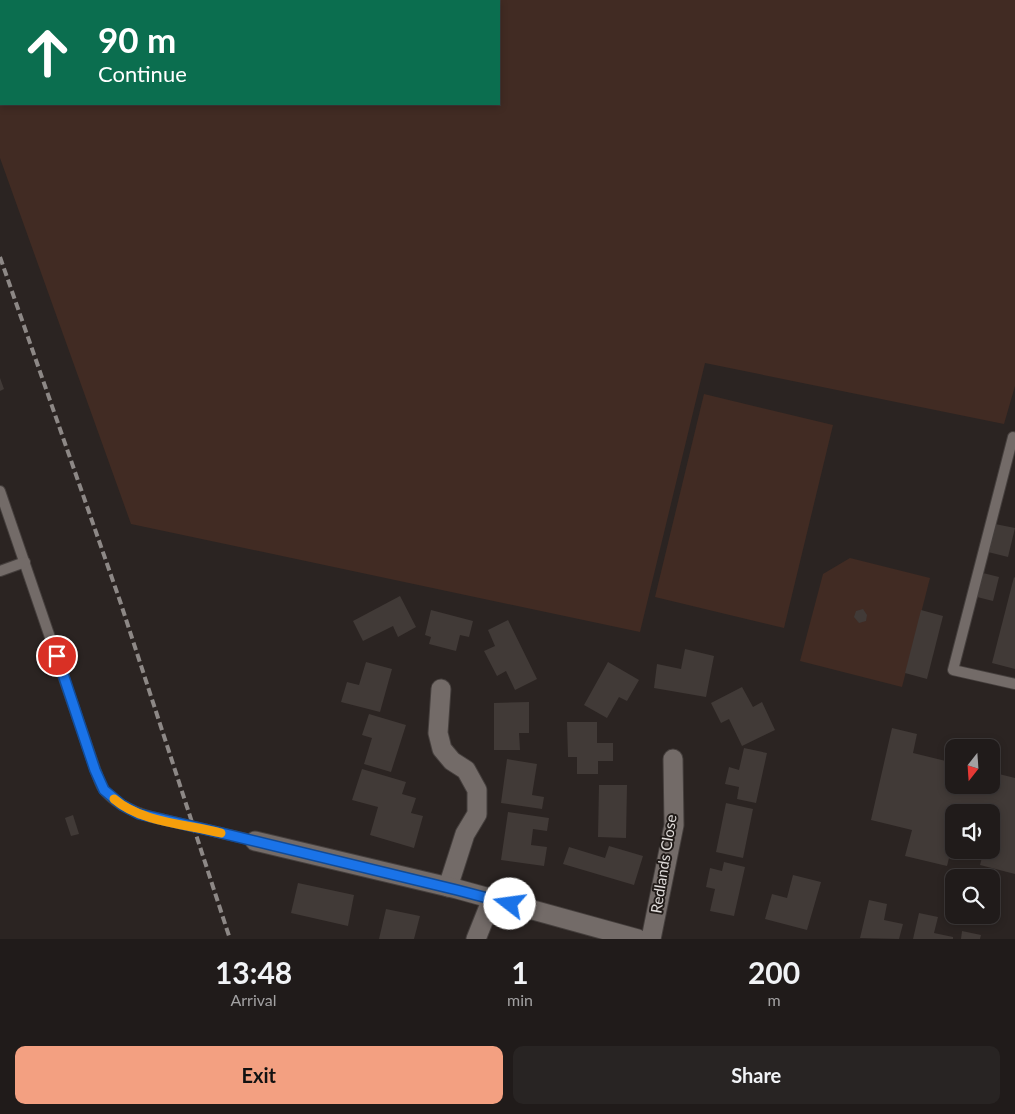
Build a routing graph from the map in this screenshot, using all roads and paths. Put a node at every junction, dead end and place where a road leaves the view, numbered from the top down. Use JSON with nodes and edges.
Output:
{"nodes":[{"id":1,"x":1015,"y":438,"type":"edge"},
{"id":2,"x":0,"y":490,"type":"edge"},
{"id":3,"x":25,"y":562,"type":"junction"},
{"id":4,"x":0,"y":571,"type":"edge"},
{"id":5,"x":1015,"y":684,"type":"edge"},
{"id":6,"x":440,"y":689,"type":"dead end"},
{"id":7,"x":673,"y":759,"type":"dead end"},
{"id":8,"x":255,"y":842,"type":"joint"},
{"id":9,"x":448,"y":888,"type":"junction"},
{"id":10,"x":492,"y":899,"type":"junction"},
{"id":11,"x":476,"y":939,"type":"edge"},
{"id":12,"x":638,"y":939,"type":"edge"},
{"id":13,"x":651,"y":939,"type":"edge"}],
"edges":[{"from":1,"to":5,"type":"lane"},
{"from":2,"to":3,"type":"lane"},
{"from":3,"to":4,"type":"lane"},
{"from":3,"to":8,"type":"lane","bridge":true},
{"from":6,"to":9,"type":"street"},
{"from":7,"to":13,"type":"street","name":"Redlands Close"},
{"from":8,"to":9,"type":"street"},
{"from":9,"to":10,"type":"street"},
{"from":10,"to":11,"type":"street"},
{"from":10,"to":12,"type":"street"}]}
